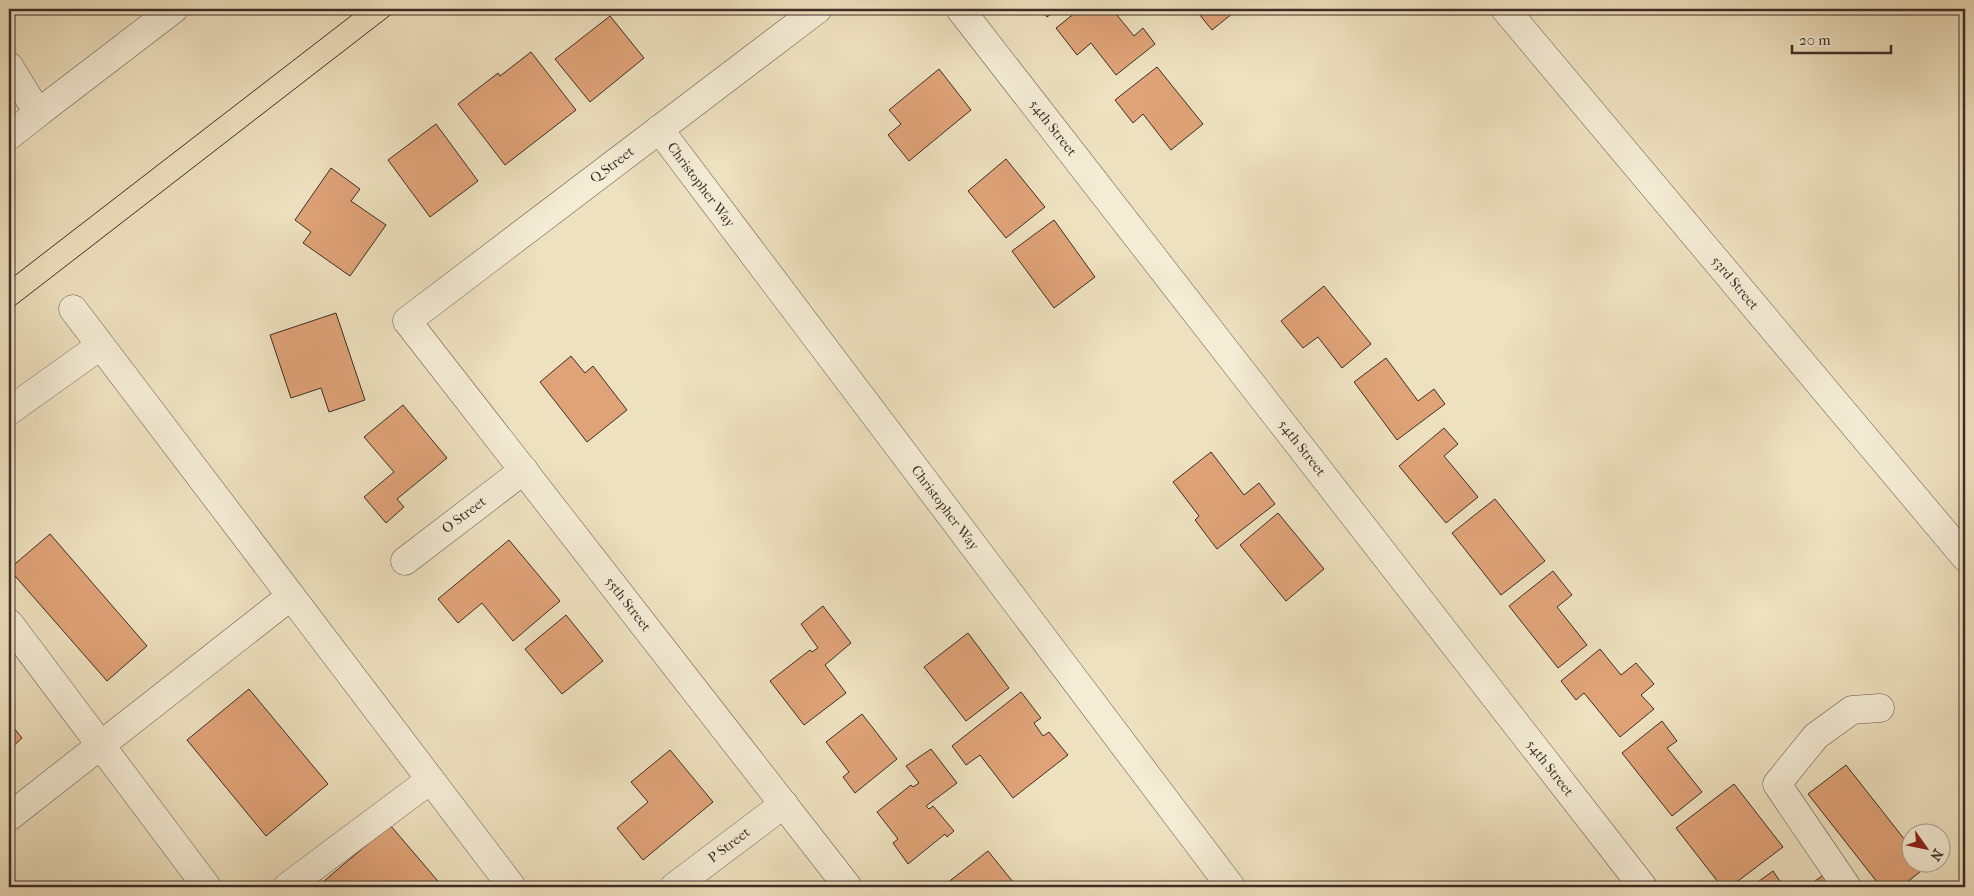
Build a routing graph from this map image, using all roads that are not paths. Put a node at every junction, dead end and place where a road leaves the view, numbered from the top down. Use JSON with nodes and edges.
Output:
{"nodes":[{"id":1,"x":174,"y":9,"type":"edge"},
{"id":2,"x":818,"y":9,"type":"edge"},
{"id":3,"x":960,"y":9,"type":"edge"},
{"id":4,"x":1504,"y":9,"type":"edge"},
{"id":5,"x":9,"y":66,"type":"edge"},
{"id":6,"x":38,"y":113,"type":"junction"},
{"id":7,"x":659,"y":130,"type":"junction"},
{"id":8,"x":9,"y":136,"type":"edge"},
{"id":9,"x":73,"y":309,"type":"dead end"},
{"id":10,"x":407,"y":321,"type":"joint"},
{"id":11,"x":100,"y":346,"type":"junction"},
{"id":12,"x":9,"y":411,"type":"edge"},
{"id":13,"x":524,"y":470,"type":"junction"},
{"id":14,"x":1965,"y":557,"type":"edge"},
{"id":15,"x":405,"y":561,"type":"dead end"},
{"id":16,"x":291,"y":596,"type":"junction"},
{"id":17,"x":9,"y":623,"type":"edge"},
{"id":18,"x":1880,"y":708,"type":"dead end"},
{"id":19,"x":102,"y":746,"type":"junction"},
{"id":20,"x":430,"y":780,"type":"junction"},
{"id":21,"x":784,"y":804,"type":"junction"},
{"id":22,"x":9,"y":817,"type":"edge"},
{"id":23,"x":207,"y":887,"type":"edge"},
{"id":24,"x":287,"y":887,"type":"edge"},
{"id":25,"x":512,"y":887,"type":"edge"},
{"id":26,"x":674,"y":887,"type":"edge"},
{"id":27,"x":848,"y":887,"type":"edge"},
{"id":28,"x":1231,"y":887,"type":"edge"},
{"id":29,"x":1643,"y":887,"type":"edge"},
{"id":30,"x":1847,"y":887,"type":"edge"}],
"edges":[{"from":1,"to":6,"type":"street"},
{"from":2,"to":7,"type":"street","name":"Q Street"},
{"from":3,"to":29,"type":"street","name":"54th Street"},
{"from":4,"to":14,"type":"street","name":"53rd Street"},
{"from":5,"to":6,"type":"street"},
{"from":6,"to":8,"type":"street"},
{"from":7,"to":10,"type":"street","name":"Q Street"},
{"from":7,"to":28,"type":"street","name":"Christopher Way"},
{"from":9,"to":11,"type":"street"},
{"from":10,"to":13,"type":"street","name":"55th Street"},
{"from":11,"to":12,"type":"street"},
{"from":11,"to":16,"type":"street"},
{"from":13,"to":15,"type":"street","name":"O Street"},
{"from":13,"to":21,"type":"street","name":"55th Street"},
{"from":16,"to":19,"type":"street"},
{"from":16,"to":20,"type":"street"},
{"from":17,"to":19,"type":"street"},
{"from":18,"to":30,"type":"street"},
{"from":19,"to":22,"type":"street"},
{"from":19,"to":23,"type":"street"},
{"from":20,"to":24,"type":"street"},
{"from":20,"to":25,"type":"street"},
{"from":21,"to":26,"type":"street","name":"P Street"},
{"from":21,"to":27,"type":"street","name":"55th Street"}]}
